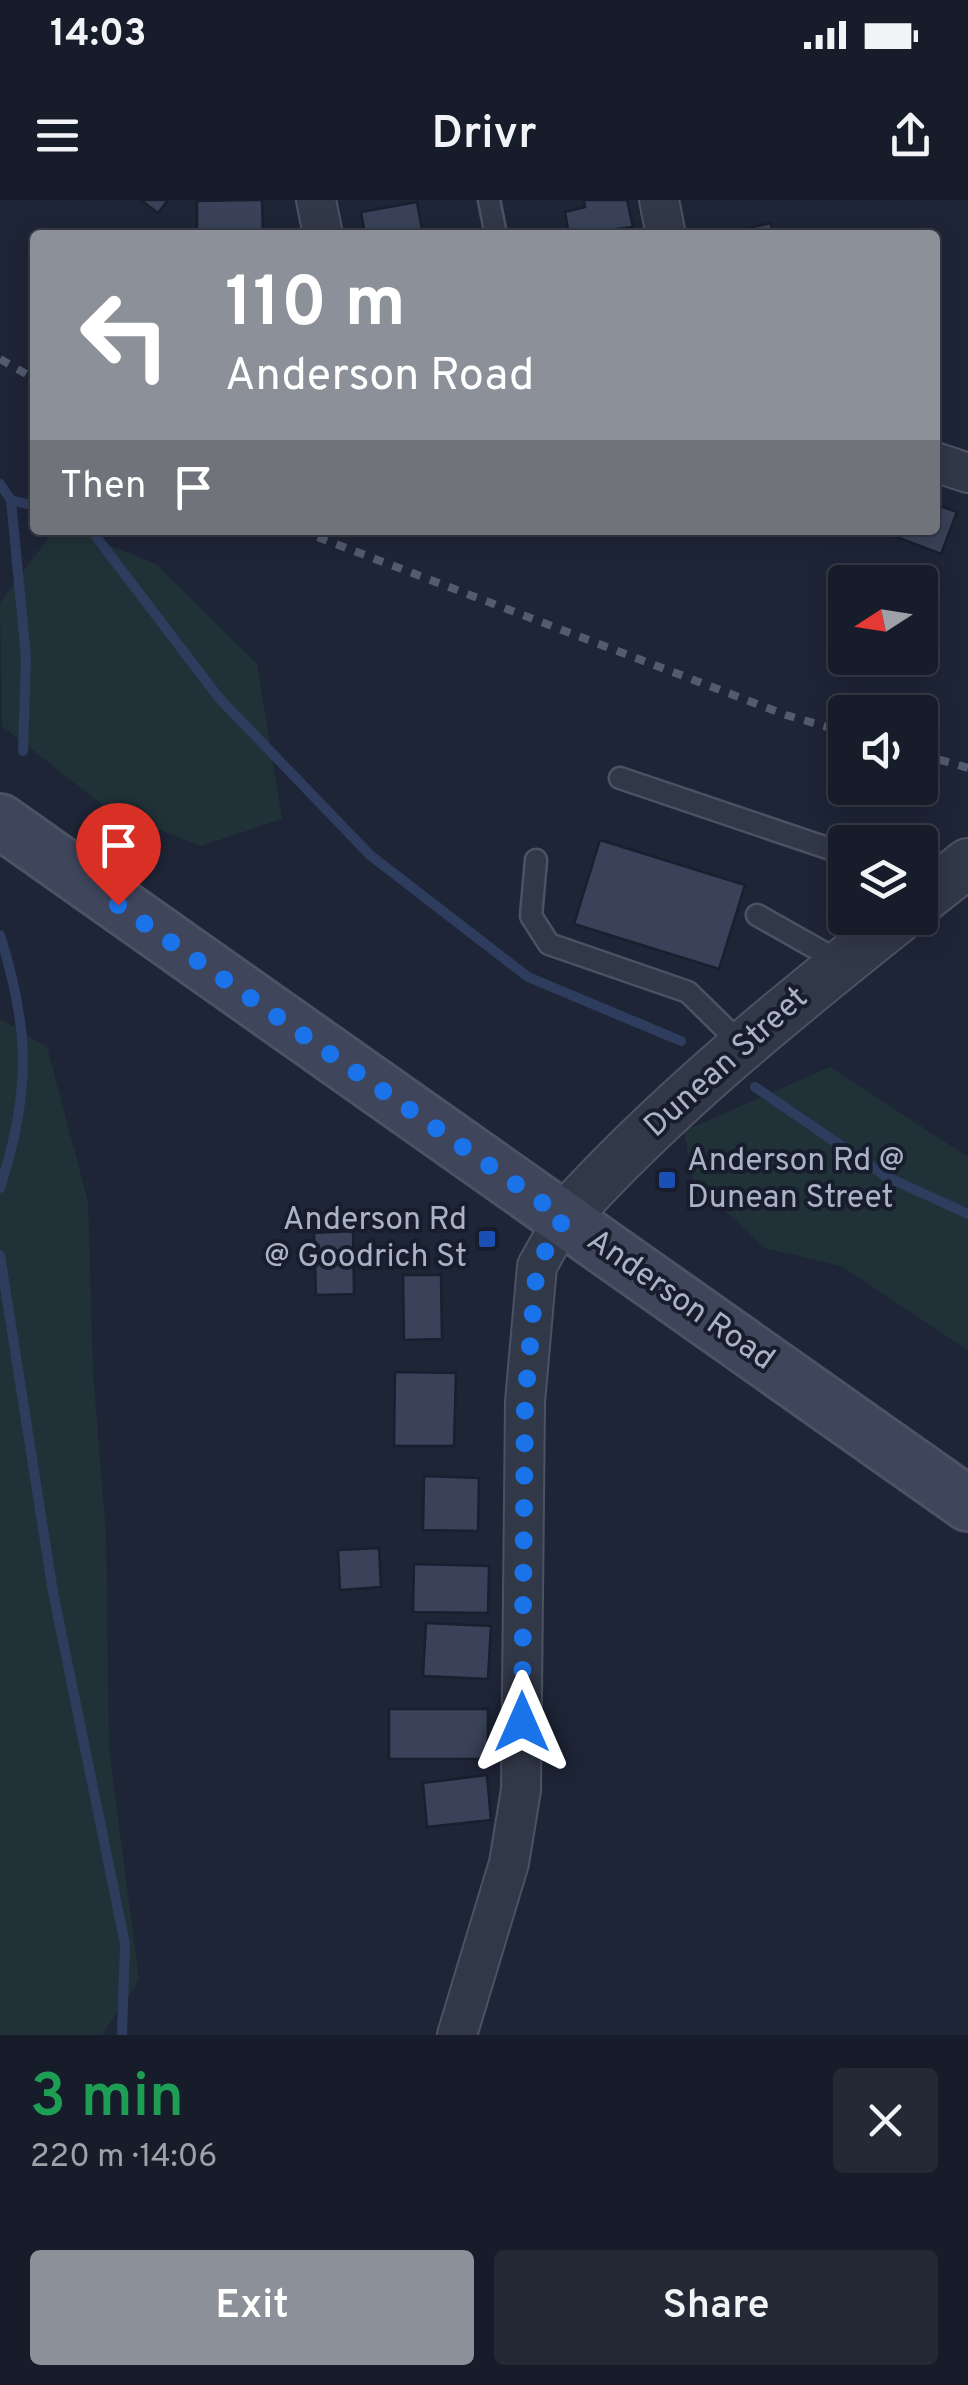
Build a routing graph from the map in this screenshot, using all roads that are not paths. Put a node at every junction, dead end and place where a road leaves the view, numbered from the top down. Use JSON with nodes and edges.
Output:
{"nodes":[{"id":1,"x":316,"y":200,"type":"edge"},
{"id":2,"x":489,"y":200,"type":"edge"},
{"id":3,"x":658,"y":200,"type":"edge"},
{"id":4,"x":322,"y":230,"type":"edge"},
{"id":5,"x":495,"y":230,"type":"edge"},
{"id":6,"x":665,"y":230,"type":"edge"},
{"id":7,"x":940,"y":464,"type":"edge"},
{"id":8,"x":968,"y":473,"type":"edge"},
{"id":9,"x":620,"y":778,"type":"dead end"},
{"id":10,"x":0,"y":822,"type":"edge"},
{"id":11,"x":828,"y":848,"type":"edge"},
{"id":12,"x":536,"y":860,"type":"dead end"},
{"id":13,"x":968,"y":863,"type":"edge"},
{"id":14,"x":938,"y":886,"type":"edge"},
{"id":15,"x":757,"y":915,"type":"dead end"},
{"id":16,"x":877,"y":935,"type":"edge"},
{"id":17,"x":842,"y":963,"type":"junction"},
{"id":18,"x":741,"y":1044,"type":"junction"},
{"id":19,"x":564,"y":1218,"type":"junction"},
{"id":20,"x":968,"y":1504,"type":"edge"},
{"id":21,"x":457,"y":2035,"type":"edge"}],
"edges":[{"from":1,"to":4,"type":"street"},
{"from":2,"to":5,"type":"lane"},
{"from":3,"to":6,"type":"street"},
{"from":7,"to":8,"type":"street"},
{"from":9,"to":11,"type":"lane"},
{"from":10,"to":19,"type":"main road","name":"Anderson Road"},
{"from":12,"to":18,"type":"lane"},
{"from":13,"to":14,"type":"street"},
{"from":15,"to":17,"type":"lane"},
{"from":16,"to":17,"type":"street","name":"Dunean Street"},
{"from":17,"to":18,"type":"street","name":"Dunean Street"},
{"from":18,"to":19,"type":"street","name":"Dunean Street"},
{"from":19,"to":20,"type":"main road","name":"Anderson Road"},
{"from":19,"to":21,"type":"street"}]}
